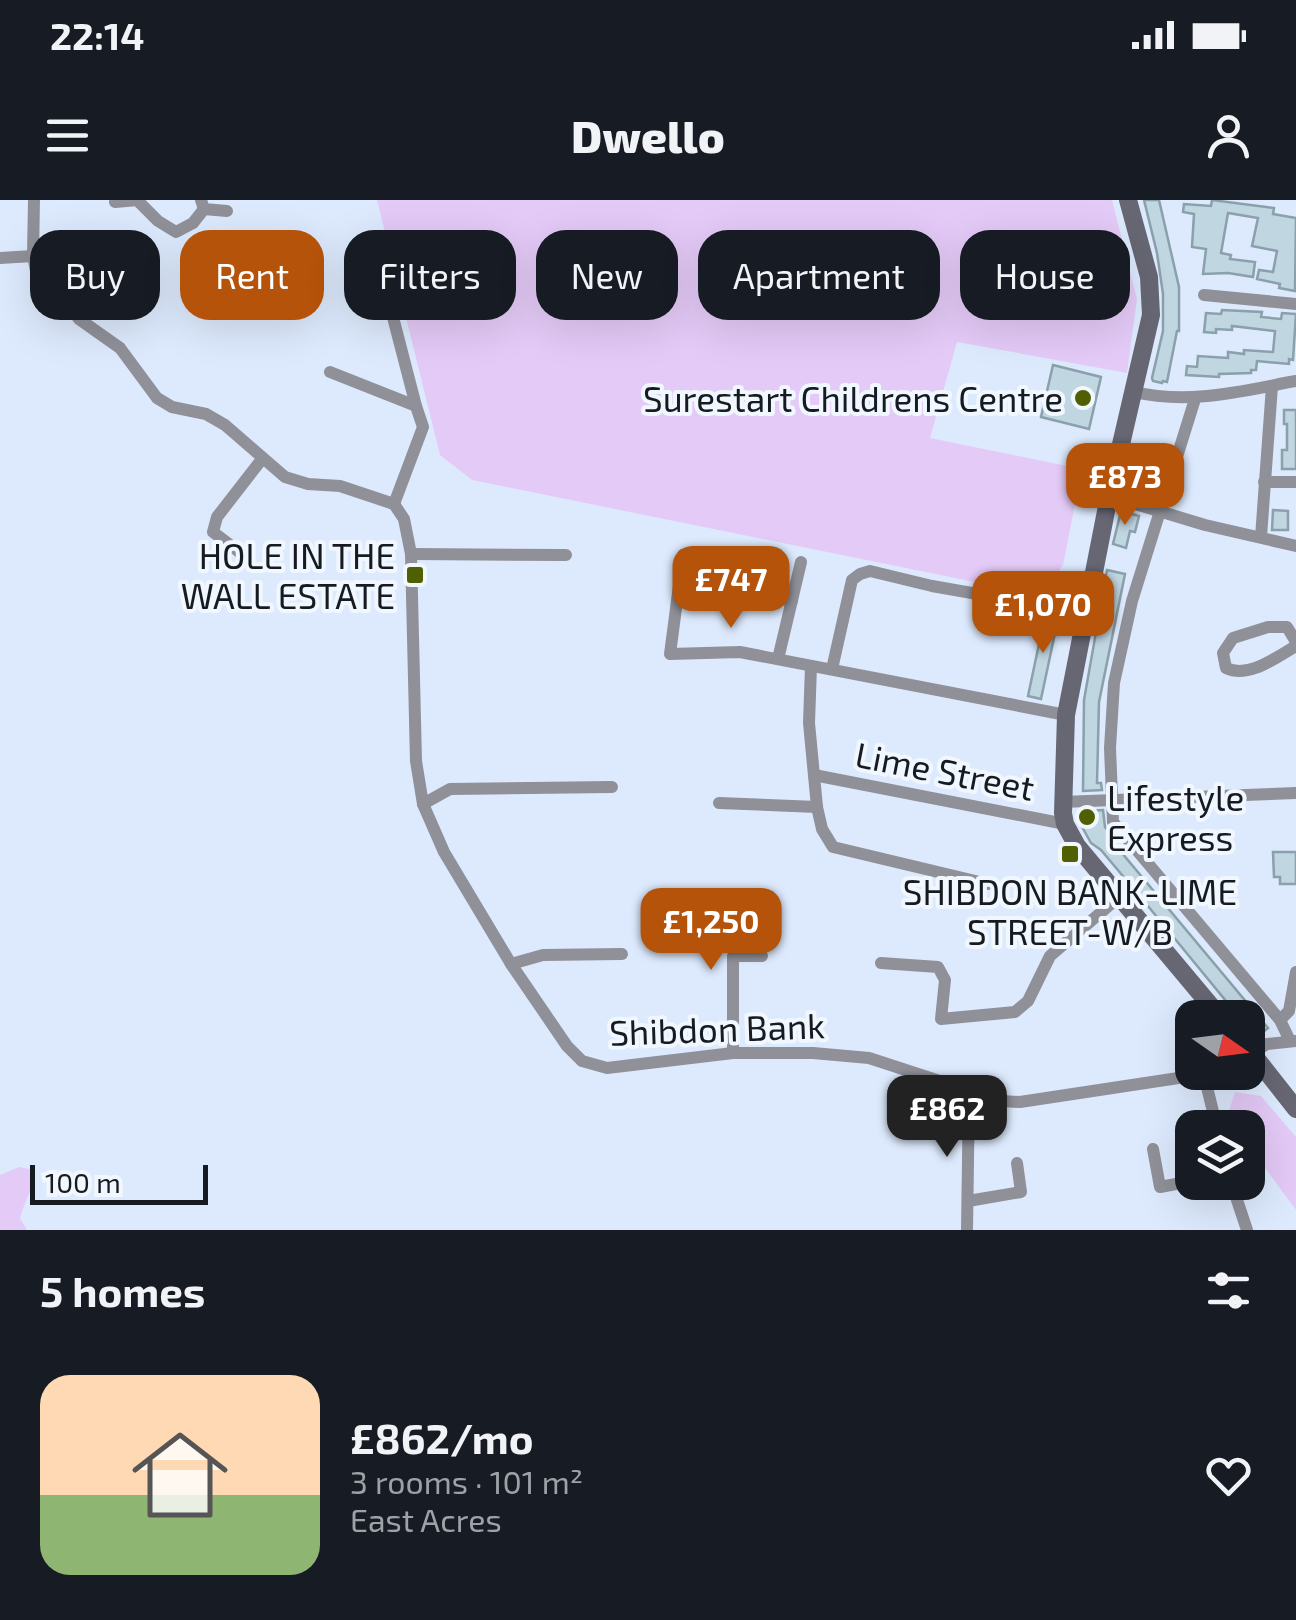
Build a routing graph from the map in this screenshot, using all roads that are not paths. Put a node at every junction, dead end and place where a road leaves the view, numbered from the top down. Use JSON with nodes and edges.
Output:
{"nodes":[{"id":1,"x":34,"y":200,"type":"edge"},
{"id":2,"x":138,"y":200,"type":"edge"},
{"id":3,"x":1128,"y":200,"type":"edge"},
{"id":4,"x":115,"y":202,"type":"edge"},
{"id":5,"x":203,"y":204,"type":"edge"},
{"id":6,"x":227,"y":211,"type":"dead end"},
{"id":7,"x":33,"y":230,"type":"edge"},
{"id":8,"x":30,"y":256,"type":"edge"},
{"id":9,"x":0,"y":258,"type":"edge"},
{"id":10,"x":1204,"y":294,"type":"dead end"},
{"id":11,"x":1296,"y":304,"type":"edge"},
{"id":12,"x":80,"y":320,"type":"edge"},
{"id":13,"x":394,"y":320,"type":"edge"},
{"id":14,"x":330,"y":372,"type":"dead end"},
{"id":15,"x":1296,"y":380,"type":"edge"},
{"id":16,"x":1272,"y":386,"type":"junction"},
{"id":17,"x":1134,"y":392,"type":"junction"},
{"id":18,"x":1195,"y":399,"type":"junction"},
{"id":19,"x":416,"y":406,"type":"junction"},
{"id":20,"x":262,"y":458,"type":"junction"},
{"id":21,"x":1264,"y":482,"type":"junction"},
{"id":22,"x":1296,"y":482,"type":"edge"},
{"id":23,"x":1109,"y":496,"type":"junction"},
{"id":24,"x":394,"y":504,"type":"junction"},
{"id":25,"x":1160,"y":511,"type":"junction"},
{"id":26,"x":1261,"y":537,"type":"junction"},
{"id":27,"x":1296,"y":546,"type":"edge"},
{"id":28,"x":242,"y":554,"type":"dead end"},
{"id":29,"x":410,"y":554,"type":"junction"},
{"id":30,"x":566,"y":555,"type":"dead end"},
{"id":31,"x":720,"y":560,"type":"dead end"},
{"id":32,"x":802,"y":562,"type":"dead end"},
{"id":33,"x":756,"y":593,"type":"dead end"},
{"id":34,"x":792,"y":601,"type":"junction"},
{"id":35,"x":1086,"y":613,"type":"junction"},
{"id":36,"x":1296,"y":644,"type":"edge"},
{"id":37,"x":778,"y":659,"type":"junction"},
{"id":38,"x":810,"y":666,"type":"junction"},
{"id":39,"x":832,"y":669,"type":"junction"},
{"id":40,"x":1066,"y":714,"type":"junction"},
{"id":41,"x":814,"y":775,"type":"junction"},
{"id":42,"x":612,"y":787,"type":"dead end"},
{"id":43,"x":1296,"y":793,"type":"edge"},
{"id":44,"x":1062,"y":802,"type":"junction"},
{"id":45,"x":1111,"y":802,"type":"junction"},
{"id":46,"x":423,"y":804,"type":"junction"},
{"id":47,"x":719,"y":804,"type":"dead end"},
{"id":48,"x":817,"y":807,"type":"junction"},
{"id":49,"x":1065,"y":824,"type":"junction"},
{"id":50,"x":988,"y":884,"type":"dead end"},
{"id":51,"x":1119,"y":897,"type":"junction"},
{"id":52,"x":622,"y":954,"type":"dead end"},
{"id":53,"x":762,"y":956,"type":"dead end"},
{"id":54,"x":880,"y":963,"type":"dead end"},
{"id":55,"x":511,"y":964,"type":"junction"},
{"id":56,"x":1296,"y":972,"type":"edge"},
{"id":57,"x":1206,"y":1000,"type":"edge"},
{"id":58,"x":1280,"y":1020,"type":"junction"},
{"id":59,"x":1293,"y":1041,"type":"edge"},
{"id":60,"x":1265,"y":1045,"type":"edge"},
{"id":61,"x":733,"y":1053,"type":"junction"},
{"id":62,"x":1265,"y":1072,"type":"edge"},
{"id":63,"x":1175,"y":1079,"type":"edge"},
{"id":64,"x":969,"y":1090,"type":"junction"},
{"id":65,"x":1296,"y":1110,"type":"edge"},
{"id":66,"x":1153,"y":1149,"type":"dead end"},
{"id":67,"x":1016,"y":1163,"type":"dead end"},
{"id":68,"x":1175,"y":1184,"type":"edge"},
{"id":69,"x":1237,"y":1200,"type":"edge"},
{"id":70,"x":968,"y":1201,"type":"junction"},
{"id":71,"x":967,"y":1230,"type":"edge"},
{"id":72,"x":1247,"y":1230,"type":"edge"}],
"edges":[{"from":1,"to":7,"type":"street"},
{"from":2,"to":4,"type":"street"},
{"from":2,"to":5,"type":"street"},
{"from":3,"to":17,"type":"street"},
{"from":5,"to":6,"type":"street"},
{"from":8,"to":9,"type":"street"},
{"from":10,"to":11,"type":"street"},
{"from":12,"to":20,"type":"street"},
{"from":13,"to":19,"type":"street"},
{"from":14,"to":19,"type":"street"},
{"from":15,"to":16,"type":"street"},
{"from":16,"to":18,"type":"street"},
{"from":16,"to":21,"type":"street"},
{"from":17,"to":18,"type":"street"},
{"from":17,"to":23,"type":"street"},
{"from":18,"to":25,"type":"street"},
{"from":19,"to":24,"type":"street"},
{"from":20,"to":24,"type":"street"},
{"from":20,"to":28,"type":"street"},
{"from":21,"to":22,"type":"street"},
{"from":21,"to":26,"type":"street"},
{"from":23,"to":25,"type":"street"},
{"from":23,"to":35,"type":"street"},
{"from":24,"to":29,"type":"street","name":"Shibdon Bank"},
{"from":25,"to":26,"type":"street"},
{"from":25,"to":45,"type":"street"},
{"from":26,"to":27,"type":"street"},
{"from":29,"to":30,"type":"street"},
{"from":29,"to":46,"type":"street","name":"Shibdon Bank"},
{"from":31,"to":37,"type":"street"},
{"from":32,"to":34,"type":"street"},
{"from":33,"to":34,"type":"street"},
{"from":34,"to":37,"type":"street"},
{"from":35,"to":39,"type":"street"},
{"from":35,"to":40,"type":"street"},
{"from":36,"to":36,"type":"street"},
{"from":37,"to":38,"type":"street"},
{"from":38,"to":39,"type":"street"},
{"from":38,"to":41,"type":"street"},
{"from":39,"to":40,"type":"street"},
{"from":40,"to":44,"type":"street"},
{"from":41,"to":48,"type":"street"},
{"from":41,"to":49,"type":"street","name":"Lime Street"},
{"from":42,"to":46,"type":"street"},
{"from":43,"to":45,"type":"street"},
{"from":44,"to":45,"type":"street"},
{"from":44,"to":49,"type":"street"},
{"from":45,"to":58,"type":"street"},
{"from":46,"to":55,"type":"street","name":"Shibdon Bank"},
{"from":47,"to":48,"type":"street"},
{"from":48,"to":50,"type":"street"},
{"from":49,"to":51,"type":"street"},
{"from":51,"to":54,"type":"street"},
{"from":51,"to":57,"type":"street"},
{"from":52,"to":55,"type":"street"},
{"from":53,"to":61,"type":"street"},
{"from":55,"to":61,"type":"street","name":"Shibdon Bank"},
{"from":56,"to":58,"type":"street"},
{"from":58,"to":59,"type":"street"},
{"from":59,"to":60,"type":"street"},
{"from":61,"to":64,"type":"street","name":"Shibdon Bank"},
{"from":62,"to":65,"type":"street"},
{"from":63,"to":64,"type":"street","name":"Shibdon Bank"},
{"from":64,"to":70,"type":"street"},
{"from":66,"to":68,"type":"street"},
{"from":67,"to":70,"type":"street"},
{"from":69,"to":72,"type":"street"},
{"from":70,"to":71,"type":"street"}]}
